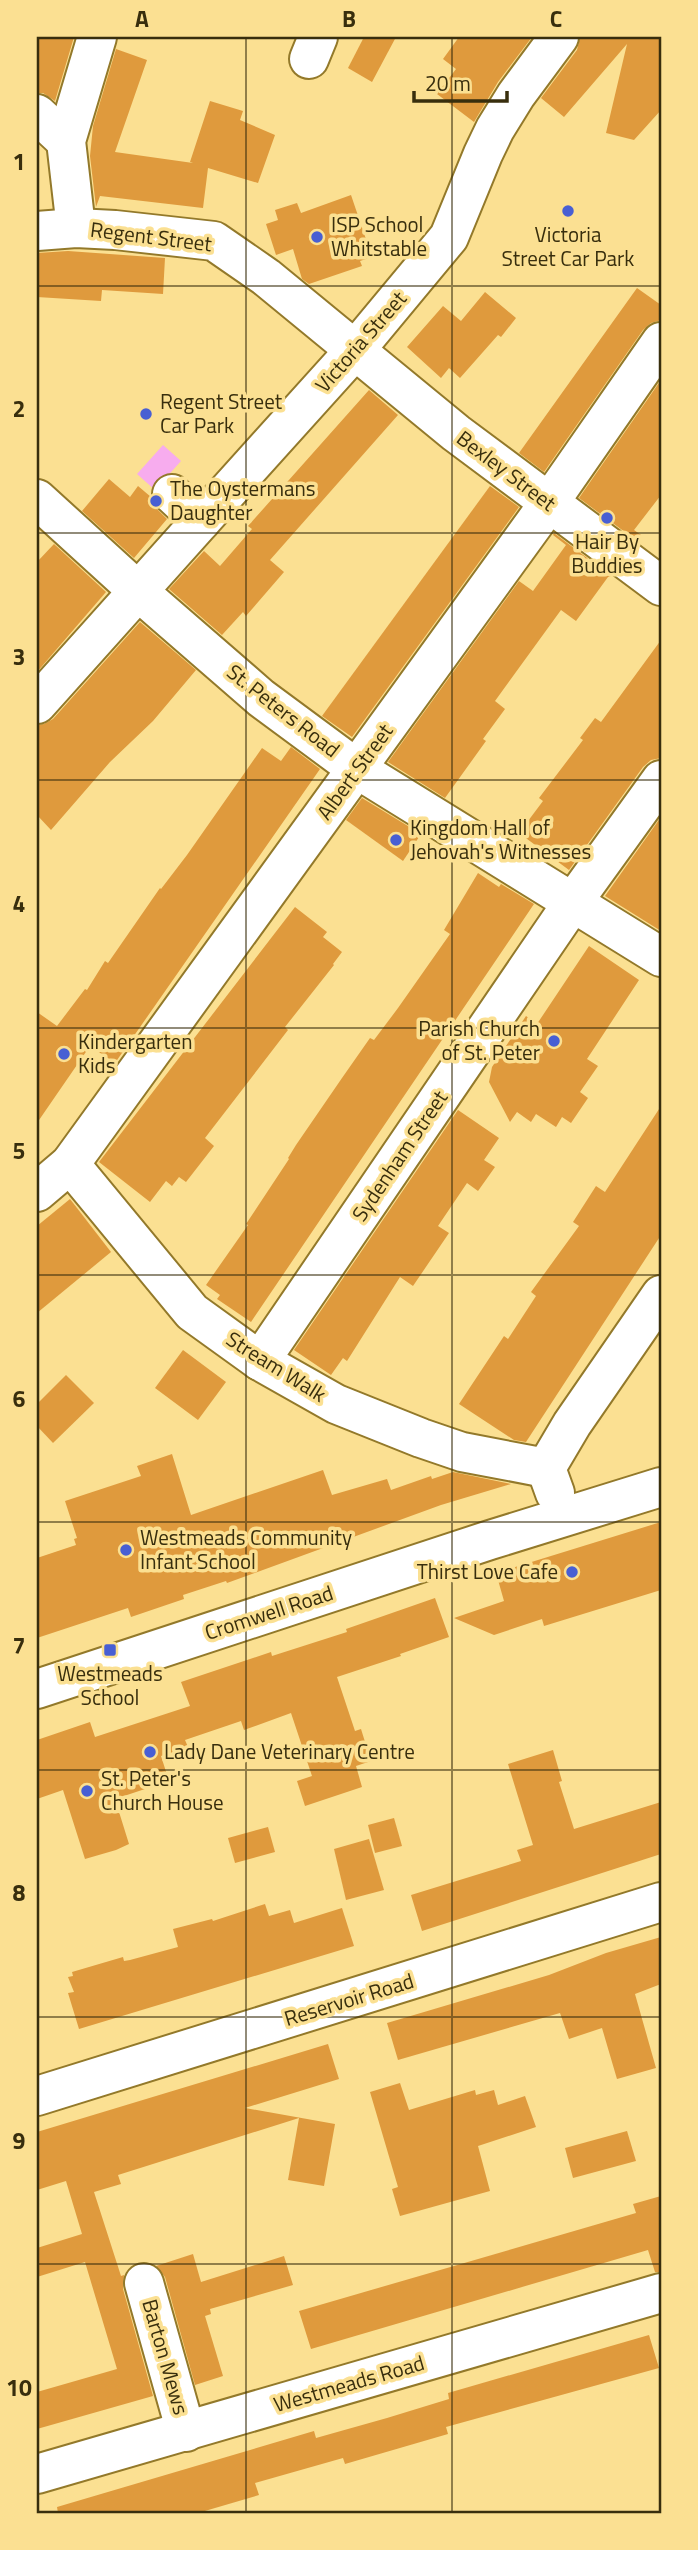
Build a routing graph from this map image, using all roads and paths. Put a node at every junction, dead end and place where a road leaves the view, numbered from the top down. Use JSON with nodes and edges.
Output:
{"nodes":[{"id":1,"x":97,"y":37,"type":"edge"},
{"id":2,"x":559,"y":37,"type":"edge"},
{"id":3,"x":37,"y":114,"type":"edge"},
{"id":4,"x":66,"y":141,"type":"junction"},
{"id":5,"x":76,"y":228,"type":"junction"},
{"id":6,"x":37,"y":231,"type":"edge"},
{"id":7,"x":342,"y":339,"type":"junction"},
{"id":8,"x":661,"y":342,"type":"edge"},
{"id":9,"x":172,"y":494,"type":"dead end"},
{"id":10,"x":37,"y":499,"type":"edge"},
{"id":11,"x":549,"y":503,"type":"junction"},
{"id":12,"x":201,"y":521,"type":"junction"},
{"id":13,"x":661,"y":586,"type":"edge"},
{"id":14,"x":139,"y":592,"type":"junction"},
{"id":15,"x":37,"y":704,"type":"edge"},
{"id":16,"x":357,"y":769,"type":"junction"},
{"id":17,"x":661,"y":780,"type":"edge"},
{"id":18,"x":573,"y":902,"type":"junction"},
{"id":19,"x":661,"y":957,"type":"edge"},
{"id":20,"x":69,"y":1164,"type":"junction"},
{"id":21,"x":37,"y":1192,"type":"edge"},
{"id":22,"x":661,"y":1295,"type":"edge"},
{"id":23,"x":260,"y":1361,"type":"junction"},
{"id":24,"x":546,"y":1468,"type":"junction"},
{"id":25,"x":661,"y":1487,"type":"edge"},
{"id":26,"x":563,"y":1518,"type":"junction"},
{"id":27,"x":37,"y":1689,"type":"edge"},
{"id":28,"x":661,"y":1902,"type":"edge"},
{"id":29,"x":37,"y":2096,"type":"edge"},
{"id":30,"x":144,"y":2283,"type":"dead end"},
{"id":31,"x":661,"y":2293,"type":"edge"},
{"id":32,"x":186,"y":2432,"type":"junction"},
{"id":33,"x":37,"y":2474,"type":"edge"}],
"edges":[{"from":1,"to":4,"type":"street"},
{"from":2,"to":7,"type":"street","name":"Victoria Street"},
{"from":3,"to":4,"type":"street"},
{"from":4,"to":5,"type":"street"},
{"from":5,"to":6,"type":"street","name":"Regent Street"},
{"from":5,"to":7,"type":"street","name":"Regent Street"},
{"from":7,"to":11,"type":"street","name":"Bexley Street"},
{"from":7,"to":12,"type":"street","name":"Victoria Street"},
{"from":8,"to":11,"type":"street","name":"Albert Street"},
{"from":9,"to":12,"type":"street"},
{"from":10,"to":14,"type":"street","name":"St. Peters Road"},
{"from":11,"to":13,"type":"street","name":"Bexley Street"},
{"from":11,"to":16,"type":"street","name":"Albert Street"},
{"from":12,"to":14,"type":"street","name":"Victoria Street"},
{"from":14,"to":15,"type":"street","name":"Victoria Street"},
{"from":14,"to":16,"type":"street","name":"St. Peters Road"},
{"from":16,"to":18,"type":"street","name":"St. Peters Road"},
{"from":16,"to":20,"type":"street","name":"Albert Street"},
{"from":17,"to":18,"type":"street","name":"Sydenham Street"},
{"from":18,"to":19,"type":"street","name":"St. Peters Road"},
{"from":18,"to":23,"type":"street","name":"Sydenham Street"},
{"from":20,"to":21,"type":"street","name":"Albert Street"},
{"from":20,"to":23,"type":"street","name":"Stream Walk"},
{"from":22,"to":24,"type":"street"},
{"from":23,"to":24,"type":"street","name":"Stream Walk"},
{"from":24,"to":26,"type":"street"},
{"from":25,"to":26,"type":"street","name":"Cromwell Road"},
{"from":26,"to":27,"type":"street","name":"Cromwell Road"},
{"from":28,"to":29,"type":"street","name":"Reservoir Road"},
{"from":30,"to":32,"type":"street","name":"Barton Mews"},
{"from":31,"to":32,"type":"street","name":"Westmeads Road"},
{"from":32,"to":33,"type":"street","name":"Westmeads Road"}]}
